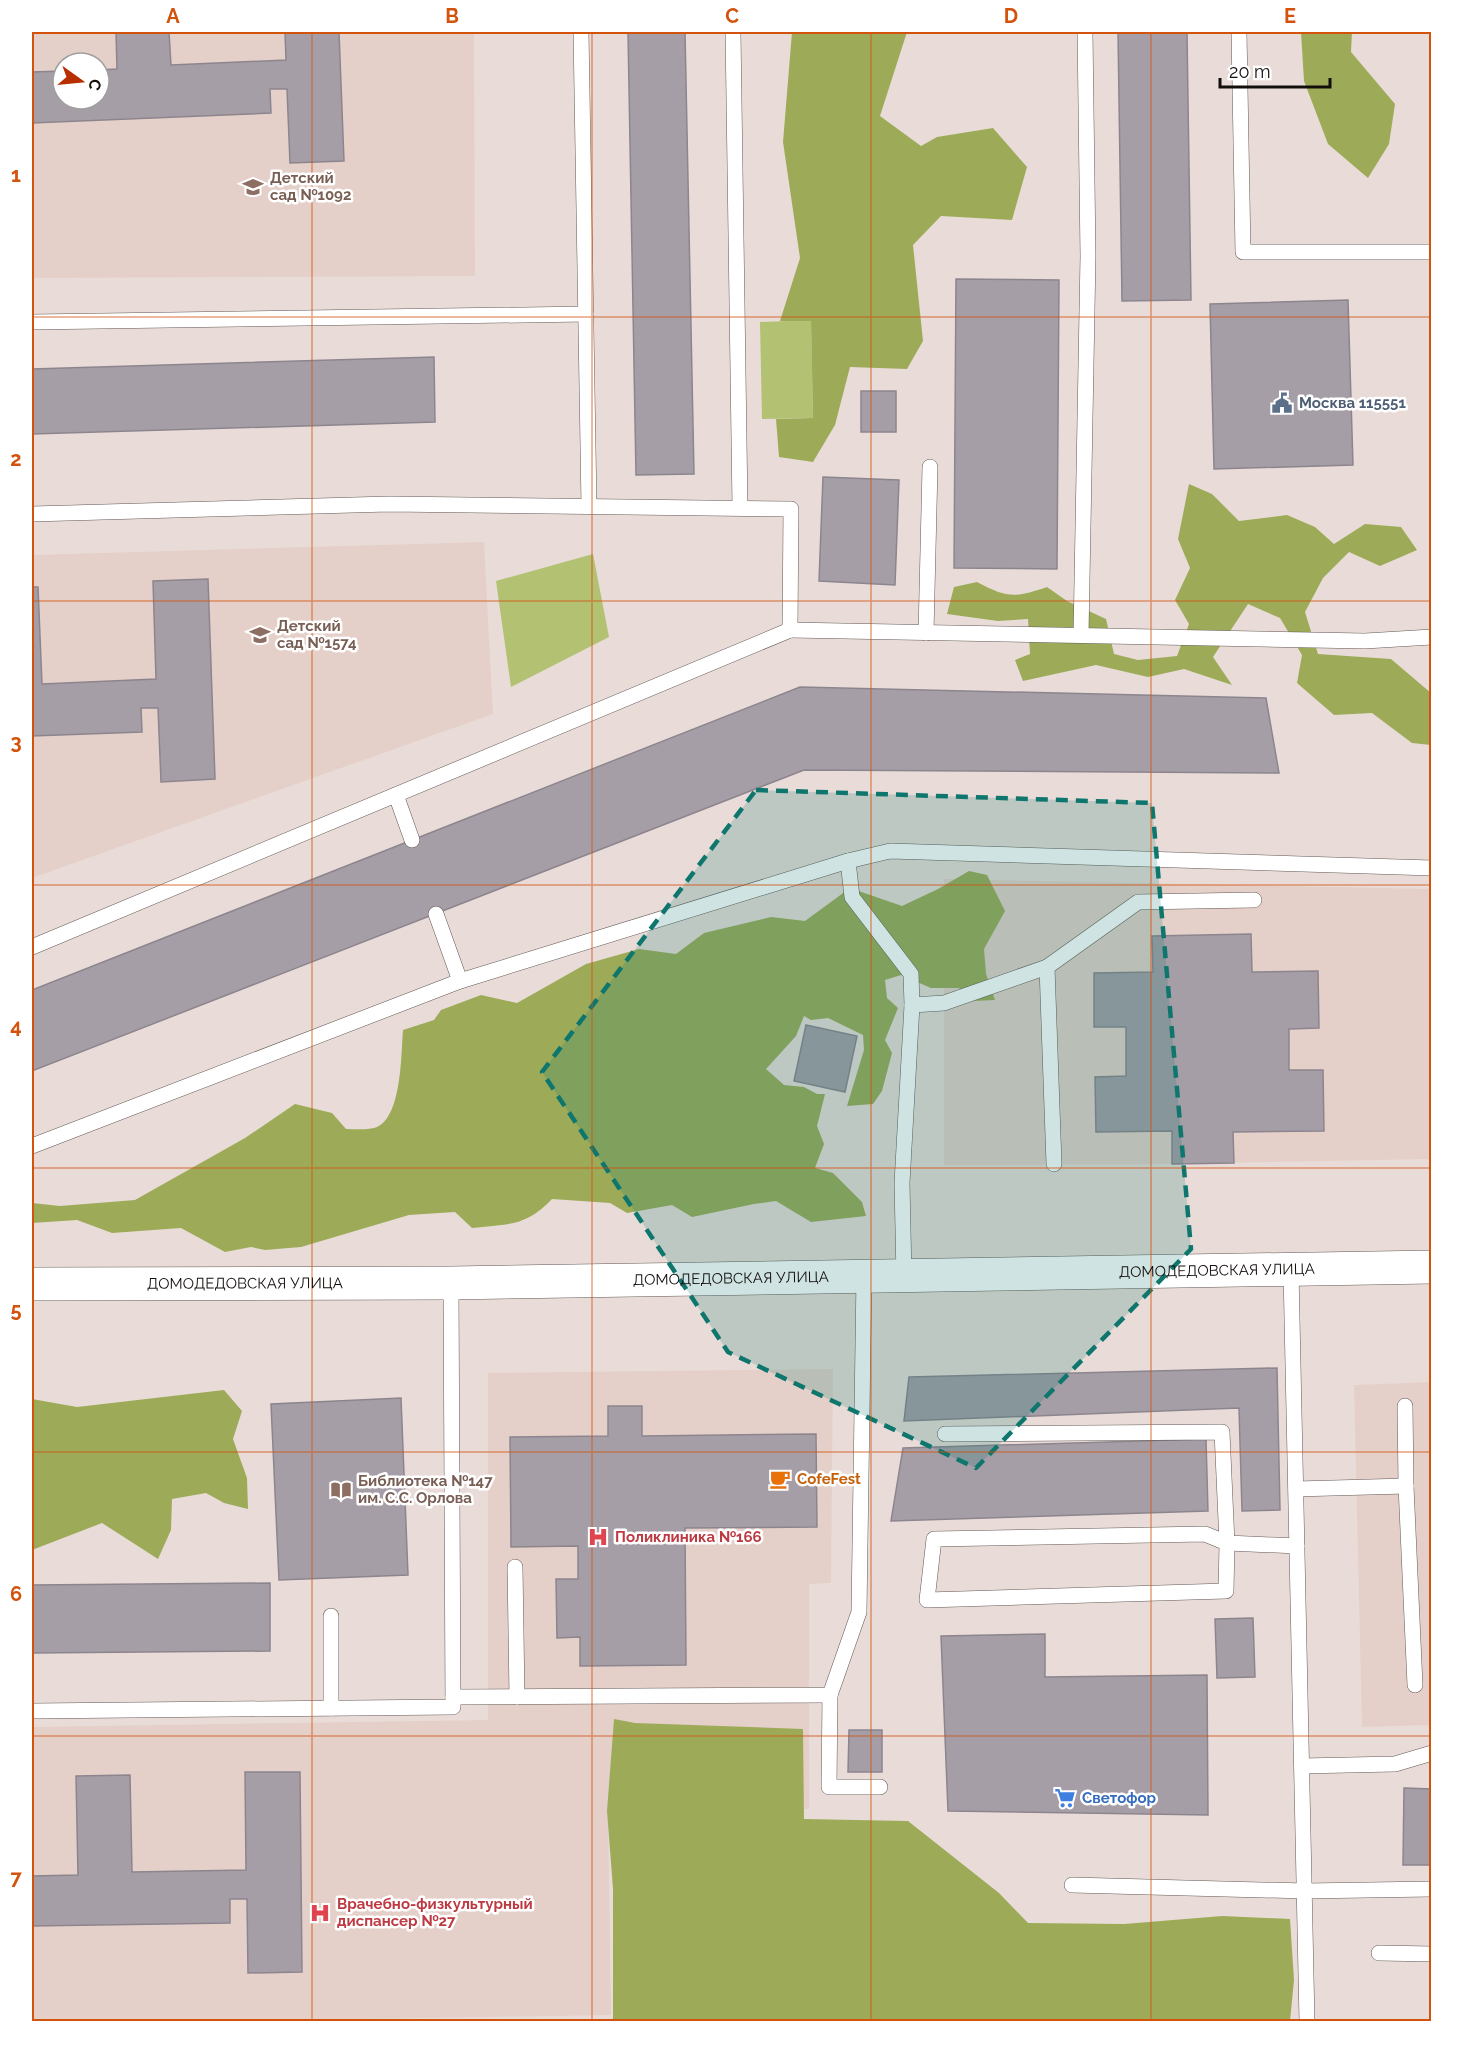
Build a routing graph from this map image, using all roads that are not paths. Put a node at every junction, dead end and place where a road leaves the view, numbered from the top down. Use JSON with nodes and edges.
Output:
{"nodes":[{"id":1,"x":581,"y":32,"type":"edge"},
{"id":2,"x":734,"y":32,"type":"edge"},
{"id":3,"x":1085,"y":32,"type":"edge"},
{"id":4,"x":1239,"y":32,"type":"edge"},
{"id":5,"x":1431,"y":252,"type":"edge"},
{"id":6,"x":586,"y":314,"type":"junction"},
{"id":7,"x":32,"y":322,"type":"edge"},
{"id":8,"x":930,"y":468,"type":"dead end"},
{"id":9,"x":589,"y":506,"type":"junction"},
{"id":10,"x":740,"y":507,"type":"junction"},
{"id":11,"x":32,"y":514,"type":"edge"},
{"id":12,"x":790,"y":630,"type":"junction"},
{"id":13,"x":926,"y":633,"type":"junction"},
{"id":14,"x":1081,"y":635,"type":"junction"},
{"id":15,"x":1431,"y":638,"type":"edge"},
{"id":16,"x":396,"y":795,"type":"junction"},
{"id":17,"x":411,"y":840,"type":"dead end"},
{"id":18,"x":848,"y":861,"type":"junction"},
{"id":19,"x":1431,"y":868,"type":"edge"},
{"id":20,"x":1254,"y":900,"type":"dead end"},
{"id":21,"x":436,"y":914,"type":"dead end"},
{"id":22,"x":32,"y":947,"type":"edge"},
{"id":23,"x":1047,"y":967,"type":"junction"},
{"id":24,"x":460,"y":981,"type":"junction"},
{"id":25,"x":912,"y":1005,"type":"junction"},
{"id":26,"x":32,"y":1146,"type":"edge"},
{"id":27,"x":1054,"y":1164,"type":"dead end"},
{"id":28,"x":1431,"y":1267,"type":"edge"},
{"id":29,"x":1291,"y":1271,"type":"junction"},
{"id":30,"x":904,"y":1275,"type":"junction"},
{"id":31,"x":864,"y":1276,"type":"junction"},
{"id":32,"x":451,"y":1283,"type":"junction"},
{"id":33,"x":32,"y":1284,"type":"edge"},
{"id":34,"x":1405,"y":1406,"type":"dead end"},
{"id":35,"x":945,"y":1434,"type":"dead end"},
{"id":36,"x":1406,"y":1486,"type":"junction"},
{"id":37,"x":1296,"y":1489,"type":"junction"},
{"id":38,"x":1227,"y":1543,"type":"junction"},
{"id":39,"x":1298,"y":1546,"type":"junction"},
{"id":40,"x":515,"y":1567,"type":"dead end"},
{"id":41,"x":332,"y":1616,"type":"dead end"},
{"id":42,"x":1415,"y":1685,"type":"dead end"},
{"id":43,"x":830,"y":1695,"type":"junction"},
{"id":44,"x":517,"y":1696,"type":"junction"},
{"id":45,"x":453,"y":1697,"type":"junction"},
{"id":46,"x":331,"y":1708,"type":"junction"},
{"id":47,"x":32,"y":1711,"type":"edge"},
{"id":48,"x":1431,"y":1753,"type":"edge"},
{"id":49,"x":1302,"y":1766,"type":"junction"},
{"id":50,"x":880,"y":1787,"type":"dead end"},
{"id":51,"x":1072,"y":1885,"type":"dead end"},
{"id":52,"x":1431,"y":1889,"type":"edge"},
{"id":53,"x":1305,"y":1891,"type":"junction"},
{"id":54,"x":1379,"y":1953,"type":"dead end"},
{"id":55,"x":1431,"y":1954,"type":"edge"},
{"id":56,"x":1307,"y":2022,"type":"edge"}],
"edges":[{"from":1,"to":6,"type":"lane"},
{"from":2,"to":10,"type":"lane"},
{"from":3,"to":14,"type":"lane"},
{"from":4,"to":5,"type":"lane"},
{"from":6,"to":7,"type":"lane"},
{"from":6,"to":9,"type":"lane"},
{"from":8,"to":13,"type":"lane"},
{"from":9,"to":10,"type":"lane"},
{"from":9,"to":11,"type":"lane"},
{"from":10,"to":12,"type":"lane"},
{"from":12,"to":13,"type":"lane"},
{"from":12,"to":16,"type":"lane"},
{"from":13,"to":14,"type":"lane"},
{"from":14,"to":15,"type":"lane"},
{"from":16,"to":17,"type":"lane"},
{"from":16,"to":22,"type":"lane"},
{"from":18,"to":19,"type":"lane"},
{"from":18,"to":24,"type":"lane"},
{"from":18,"to":25,"type":"lane"},
{"from":20,"to":23,"type":"lane"},
{"from":21,"to":24,"type":"lane"},
{"from":23,"to":25,"type":"lane"},
{"from":23,"to":27,"type":"lane"},
{"from":24,"to":26,"type":"lane"},
{"from":25,"to":30,"type":"lane"},
{"from":28,"to":29,"type":"street","name":"ДОМОДЕДОВСКАЯ УЛИЦА"},
{"from":29,"to":30,"type":"street","name":"ДОМОДЕДОВСКАЯ УЛИЦА"},
{"from":29,"to":37,"type":"lane"},
{"from":30,"to":31,"type":"street","name":"ДОМОДЕДОВСКАЯ УЛИЦА"},
{"from":31,"to":32,"type":"street","name":"ДОМОДЕДОВСКАЯ УЛИЦА"},
{"from":31,"to":43,"type":"lane"},
{"from":32,"to":33,"type":"street","name":"ДОМОДЕДОВСКАЯ УЛИЦА"},
{"from":32,"to":45,"type":"lane"},
{"from":34,"to":36,"type":"lane"},
{"from":35,"to":38,"type":"lane"},
{"from":36,"to":37,"type":"lane"},
{"from":36,"to":42,"type":"lane"},
{"from":37,"to":39,"type":"lane"},
{"from":38,"to":38,"type":"lane"},
{"from":38,"to":39,"type":"lane"},
{"from":39,"to":49,"type":"lane"},
{"from":40,"to":44,"type":"lane"},
{"from":41,"to":46,"type":"lane"},
{"from":43,"to":44,"type":"lane"},
{"from":43,"to":50,"type":"lane"},
{"from":44,"to":45,"type":"lane"},
{"from":45,"to":46,"type":"lane"},
{"from":46,"to":47,"type":"lane"},
{"from":48,"to":49,"type":"lane"},
{"from":49,"to":53,"type":"lane"},
{"from":51,"to":53,"type":"lane"},
{"from":52,"to":53,"type":"lane"},
{"from":53,"to":56,"type":"lane"},
{"from":54,"to":55,"type":"lane"}]}
